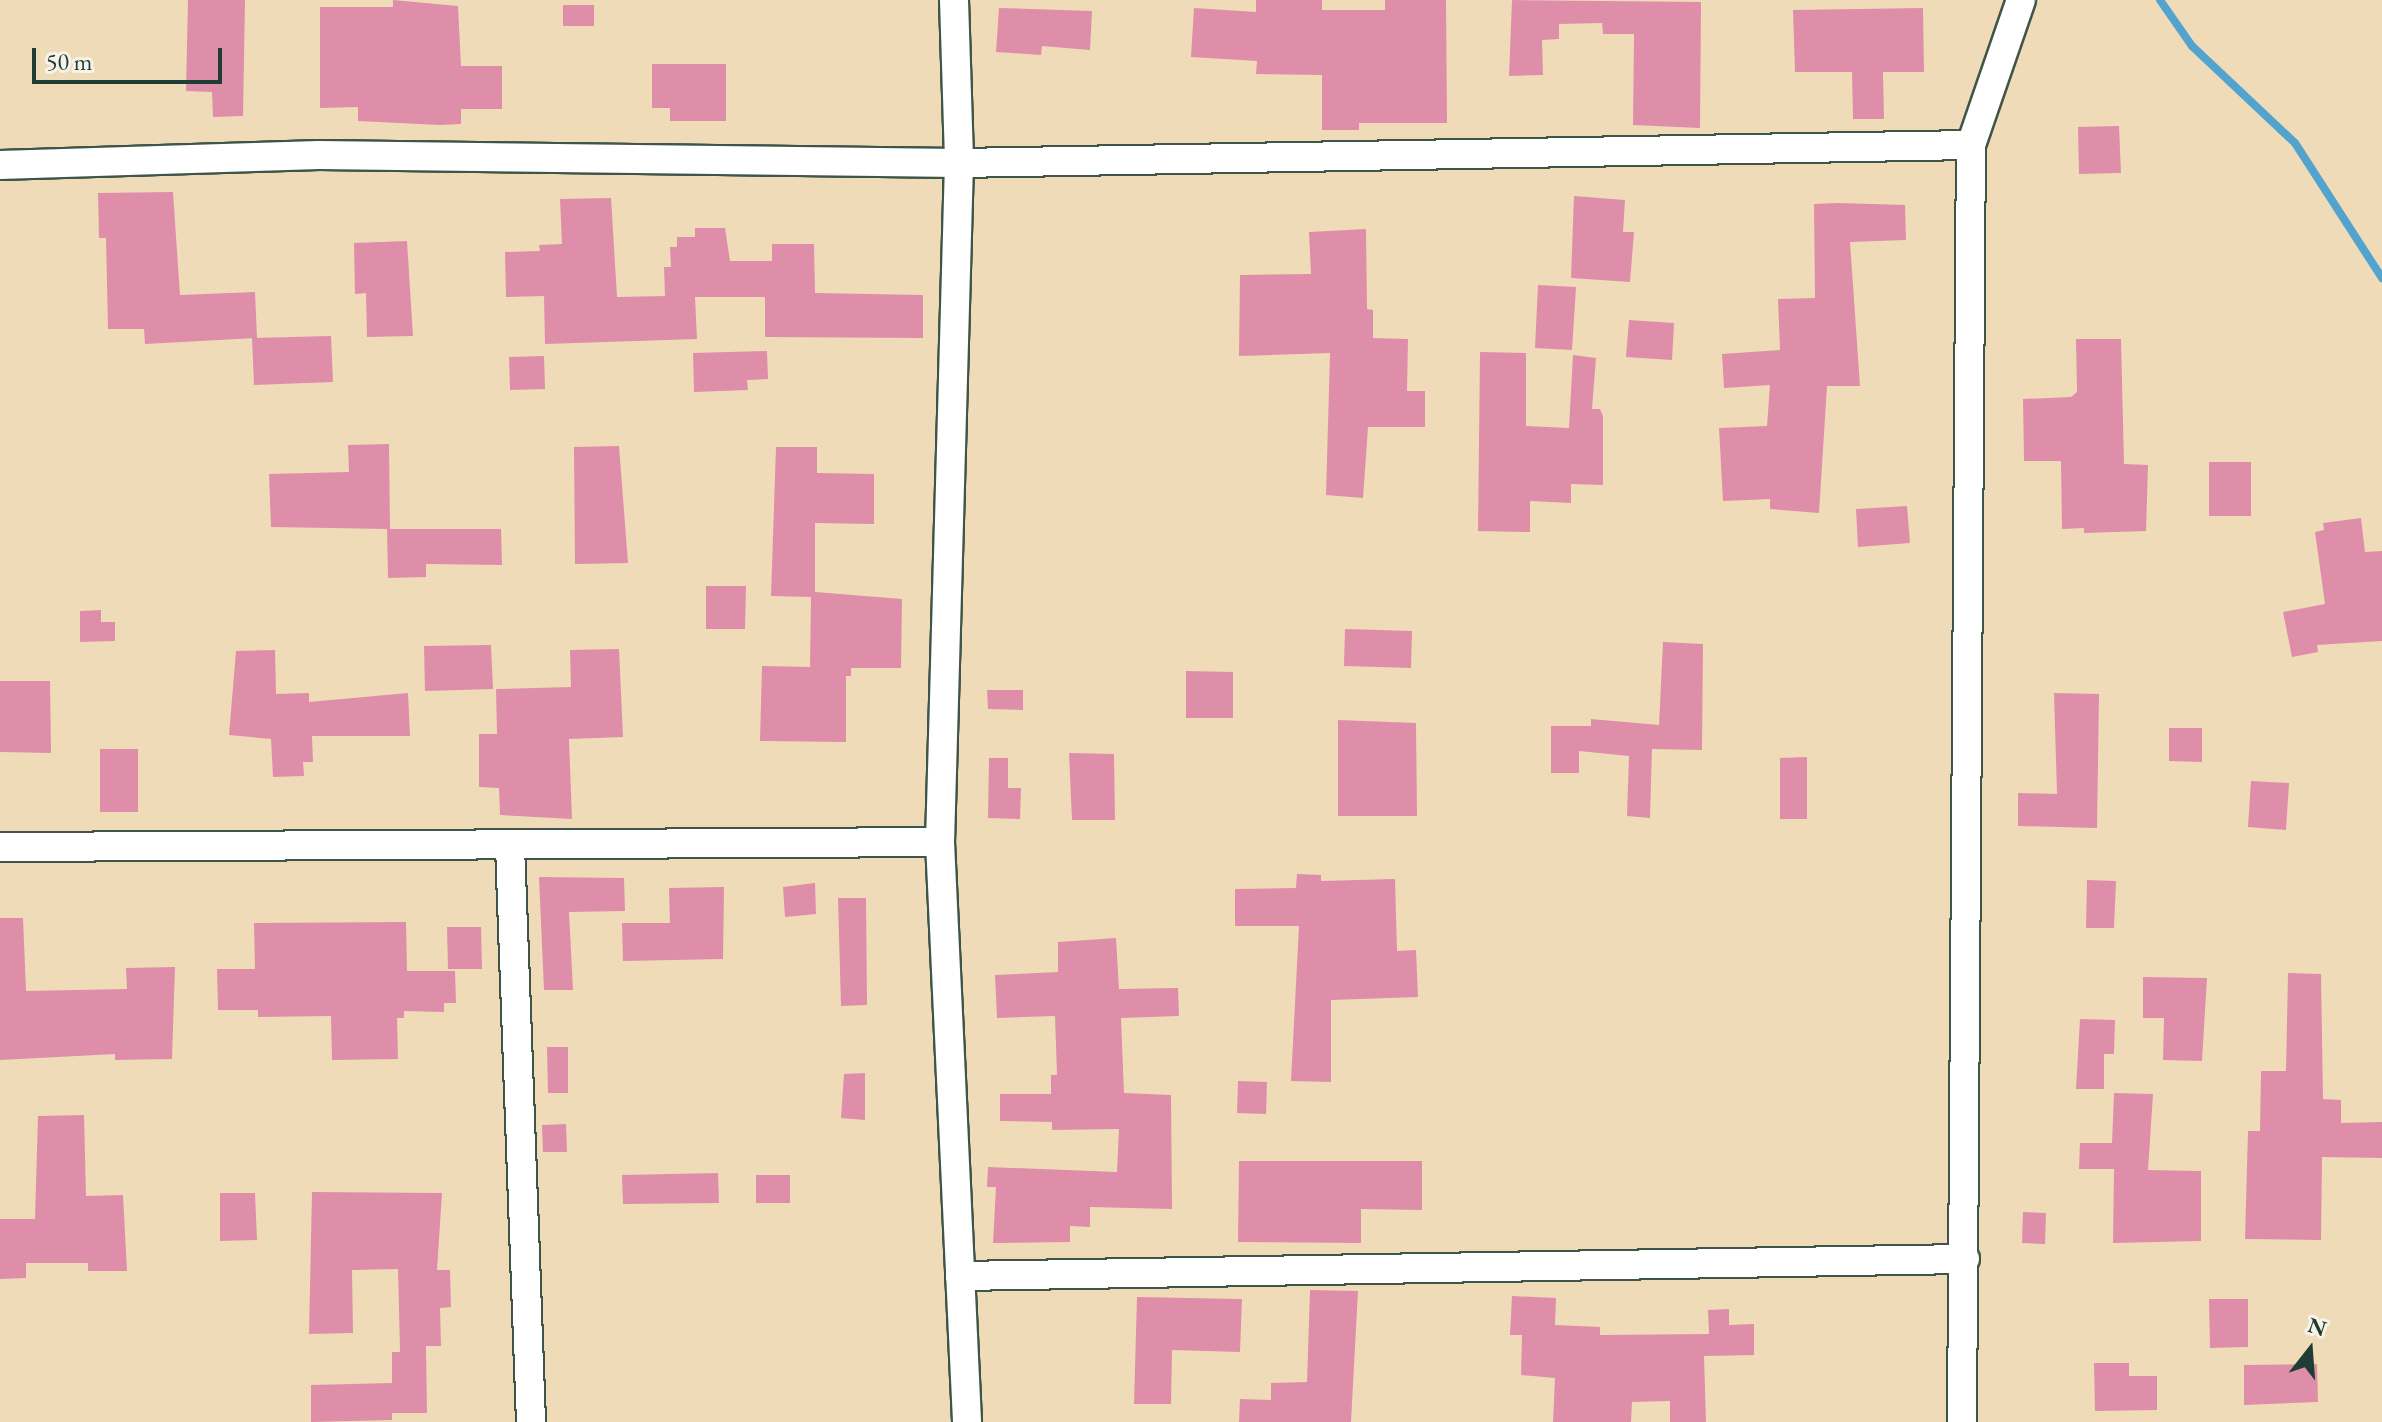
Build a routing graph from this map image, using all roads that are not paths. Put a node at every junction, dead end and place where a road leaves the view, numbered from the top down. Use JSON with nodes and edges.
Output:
{"nodes":[{"id":1,"x":954,"y":0,"type":"edge"},
{"id":2,"x":2021,"y":0,"type":"edge"},
{"id":3,"x":1971,"y":145,"type":"junction"},
{"id":4,"x":959,"y":163,"type":"junction"},
{"id":5,"x":0,"y":165,"type":"edge"},
{"id":6,"x":940,"y":842,"type":"junction"},
{"id":7,"x":510,"y":846,"type":"junction"},
{"id":8,"x":0,"y":847,"type":"edge"},
{"id":9,"x":1965,"y":1259,"type":"junction"},
{"id":10,"x":960,"y":1276,"type":"junction"},
{"id":11,"x":531,"y":1422,"type":"edge"},
{"id":12,"x":967,"y":1422,"type":"edge"},
{"id":13,"x":1962,"y":1422,"type":"edge"}],
"edges":[{"from":1,"to":4,"type":"street"},
{"from":2,"to":3,"type":"street"},
{"from":3,"to":4,"type":"street"},
{"from":3,"to":9,"type":"street"},
{"from":4,"to":5,"type":"street"},
{"from":4,"to":6,"type":"street"},
{"from":6,"to":7,"type":"street"},
{"from":6,"to":10,"type":"street"},
{"from":7,"to":8,"type":"street"},
{"from":7,"to":11,"type":"street"},
{"from":9,"to":10,"type":"street"},
{"from":9,"to":13,"type":"street"},
{"from":10,"to":12,"type":"street"}]}
